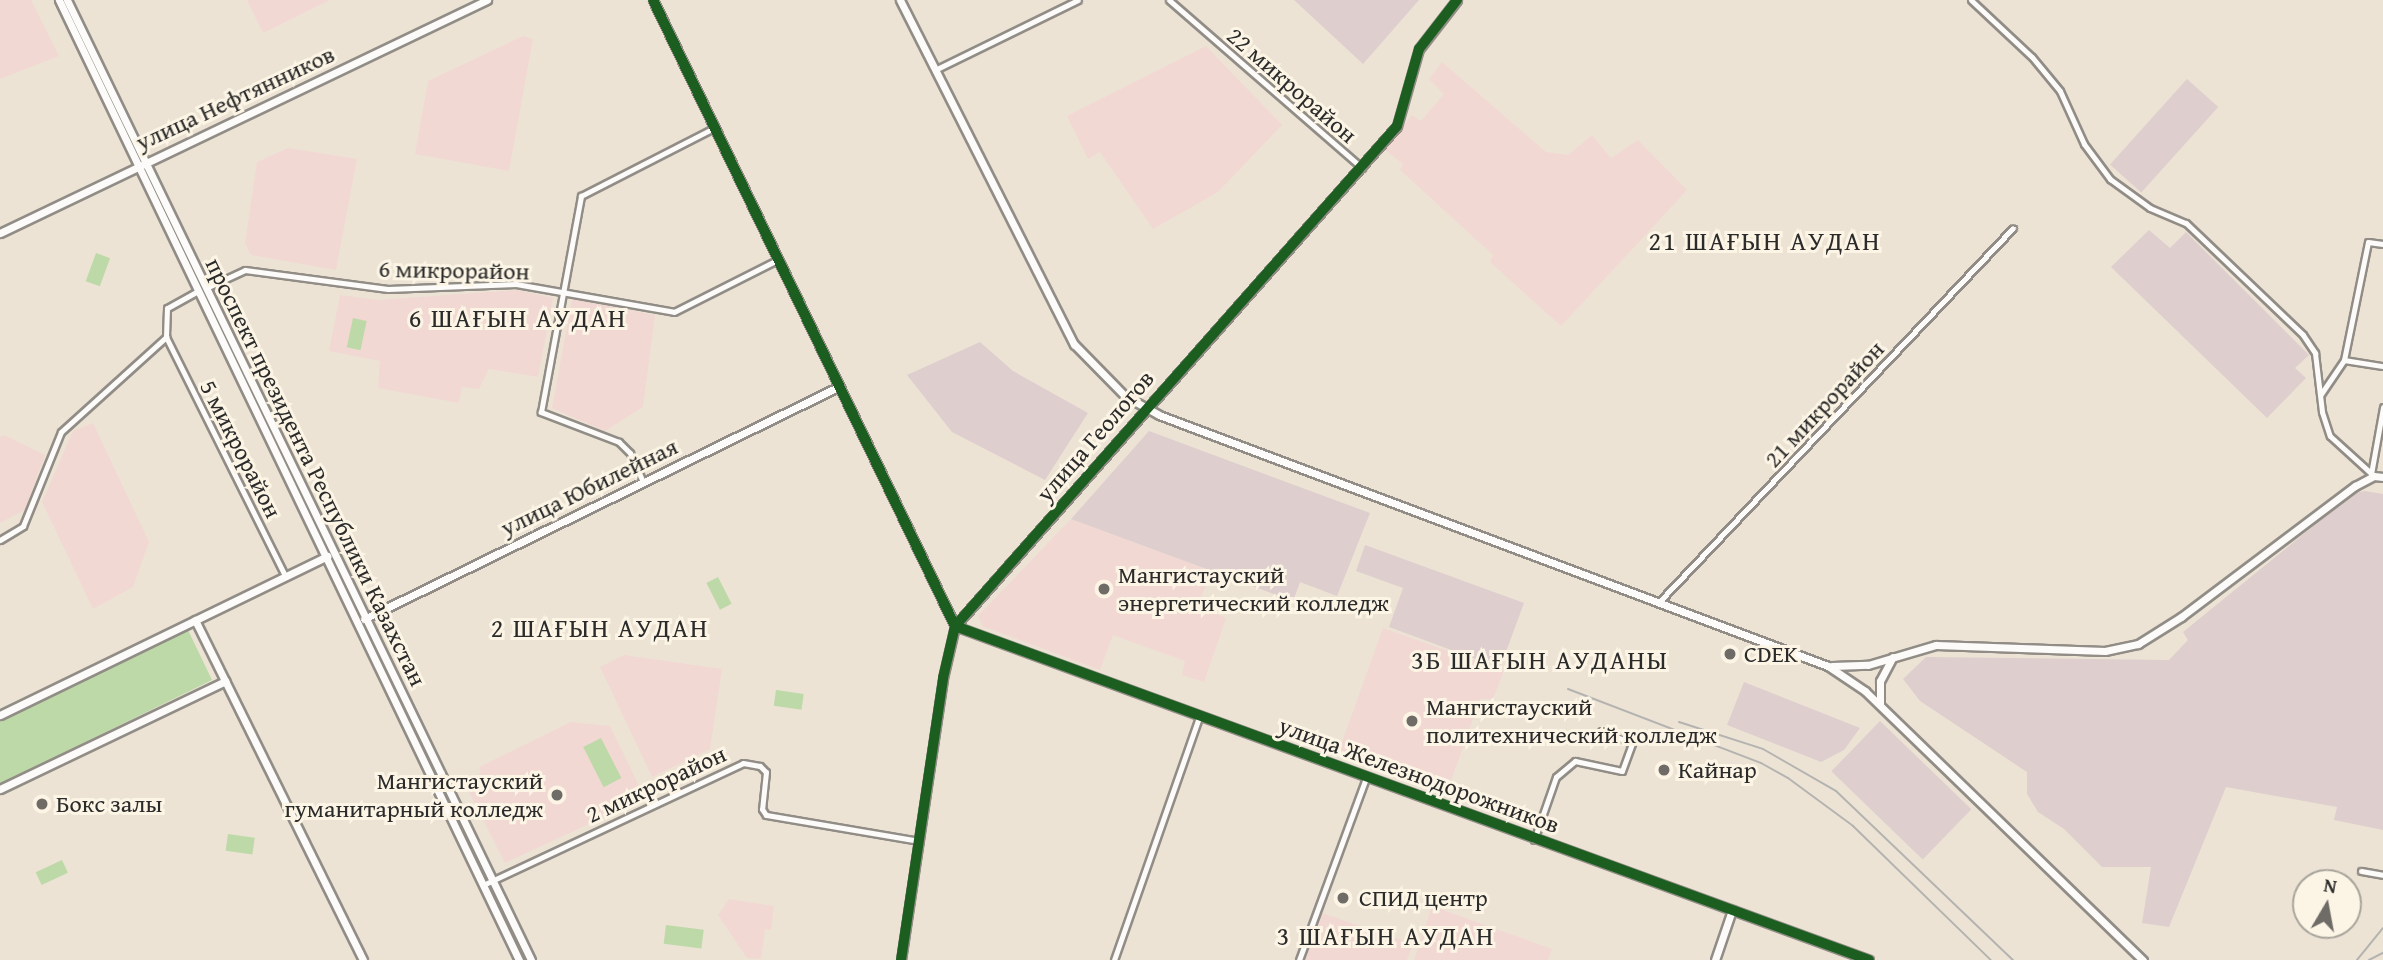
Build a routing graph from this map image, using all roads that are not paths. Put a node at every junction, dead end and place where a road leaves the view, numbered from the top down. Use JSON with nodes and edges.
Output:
{"nodes":[{"id":1,"x":59,"y":0,"type":"edge"},
{"id":2,"x":67,"y":0,"type":"edge"},
{"id":3,"x":486,"y":0,"type":"edge"},
{"id":4,"x":653,"y":0,"type":"edge"},
{"id":5,"x":900,"y":0,"type":"edge"},
{"id":6,"x":1078,"y":0,"type":"edge"},
{"id":7,"x":1169,"y":0,"type":"edge"},
{"id":8,"x":1457,"y":0,"type":"edge"},
{"id":9,"x":1971,"y":0,"type":"edge"},
{"id":10,"x":935,"y":71,"type":"junction"},
{"id":11,"x":712,"y":129,"type":"junction"},
{"id":12,"x":141,"y":163,"type":"junction"},
{"id":13,"x":1362,"y":167,"type":"junction"},
{"id":14,"x":2013,"y":228,"type":"dead end"},
{"id":15,"x":0,"y":233,"type":"edge"},
{"id":16,"x":2383,"y":244,"type":"edge"},
{"id":17,"x":776,"y":260,"type":"junction"},
{"id":18,"x":202,"y":289,"type":"junction"},
{"id":19,"x":564,"y":293,"type":"junction"},
{"id":20,"x":166,"y":337,"type":"junction"},
{"id":21,"x":2344,"y":360,"type":"junction"},
{"id":22,"x":2383,"y":366,"type":"edge"},
{"id":23,"x":838,"y":387,"type":"junction"},
{"id":24,"x":2321,"y":394,"type":"junction"},
{"id":25,"x":2383,"y":407,"type":"edge"},
{"id":26,"x":1145,"y":409,"type":"junction"},
{"id":27,"x":284,"y":459,"type":"junction"},
{"id":28,"x":2376,"y":476,"type":"edge"},
{"id":29,"x":643,"y":482,"type":"junction"},
{"id":30,"x":312,"y":508,"type":"junction"},
{"id":31,"x":304,"y":512,"type":"junction"},
{"id":32,"x":0,"y":540,"type":"edge"},
{"id":33,"x":334,"y":553,"type":"junction"},
{"id":34,"x":326,"y":557,"type":"junction"},
{"id":35,"x":285,"y":576,"type":"junction"},
{"id":36,"x":1658,"y":603,"type":"junction"},
{"id":37,"x":365,"y":618,"type":"junction"},
{"id":38,"x":195,"y":620,"type":"junction"},
{"id":39,"x":357,"y":622,"type":"junction"},
{"id":40,"x":955,"y":626,"type":"junction"},
{"id":41,"x":1894,"y":657,"type":"junction"},
{"id":42,"x":1828,"y":666,"type":"junction"},
{"id":43,"x":225,"y":681,"type":"junction"},
{"id":44,"x":1880,"y":705,"type":"junction"},
{"id":45,"x":0,"y":715,"type":"edge"},
{"id":46,"x":1199,"y":717,"type":"junction"},
{"id":47,"x":1601,"y":731,"type":"dead end"},
{"id":48,"x":1366,"y":778,"type":"junction"},
{"id":49,"x":0,"y":789,"type":"edge"},
{"id":50,"x":1534,"y":840,"type":"junction"},
{"id":51,"x":920,"y":841,"type":"junction"},
{"id":52,"x":2362,"y":871,"type":"edge"},
{"id":53,"x":2383,"y":874,"type":"edge"},
{"id":54,"x":492,"y":881,"type":"junction"},
{"id":55,"x":483,"y":885,"type":"junction"},
{"id":56,"x":1732,"y":911,"type":"junction"},
{"id":57,"x":363,"y":960,"type":"edge"},
{"id":58,"x":519,"y":960,"type":"edge"},
{"id":59,"x":531,"y":960,"type":"edge"},
{"id":60,"x":901,"y":960,"type":"edge"},
{"id":61,"x":1114,"y":960,"type":"edge"},
{"id":62,"x":1299,"y":960,"type":"edge"},
{"id":63,"x":1715,"y":960,"type":"edge"},
{"id":64,"x":1869,"y":960,"type":"edge"},
{"id":65,"x":2143,"y":960,"type":"edge"}],
"edges":[{"from":1,"to":12,"type":"street","name":"проспект президента Республики Казахстан"},
{"from":2,"to":12,"type":"street","name":"проспект президента Республики Казахстан"},
{"from":3,"to":12,"type":"street","name":"улица Нефтянников"},
{"from":4,"to":11,"type":"street"},
{"from":5,"to":10,"type":"street"},
{"from":6,"to":10,"type":"street"},
{"from":7,"to":13,"type":"street","name":"22 микрорайон"},
{"from":8,"to":13,"type":"street","name":"улица Геологов"},
{"from":9,"to":24,"type":"street"},
{"from":10,"to":26,"type":"street"},
{"from":11,"to":17,"type":"street"},
{"from":11,"to":19,"type":"street"},
{"from":12,"to":15,"type":"street","name":"улица Нефтянников"},
{"from":12,"to":18,"type":"street","name":"проспект президента Республики Казахстан"},
{"from":13,"to":26,"type":"street","name":"улица Геологов"},
{"from":14,"to":36,"type":"street","name":"21 микрорайон"},
{"from":16,"to":21,"type":"street"},
{"from":17,"to":19,"type":"street","name":"6 микрорайон"},
{"from":17,"to":23,"type":"street"},
{"from":18,"to":19,"type":"street","name":"6 микрорайон"},
{"from":18,"to":20,"type":"street"},
{"from":18,"to":27,"type":"street","name":"проспект президента Республики Казахстан"},
{"from":19,"to":29,"type":"street"},
{"from":20,"to":32,"type":"street"},
{"from":20,"to":35,"type":"street","name":"5 микрорайон"},
{"from":21,"to":22,"type":"street"},
{"from":21,"to":24,"type":"street"},
{"from":23,"to":29,"type":"street","name":"улица Юбилейная"},
{"from":23,"to":40,"type":"street"},
{"from":24,"to":28,"type":"street"},
{"from":25,"to":28,"type":"street"},
{"from":26,"to":36,"type":"street"},
{"from":26,"to":40,"type":"street","name":"улица Геологов"},
{"from":27,"to":30,"type":"street","name":"проспект президента Республики Казахстан"},
{"from":27,"to":31,"type":"street","name":"проспект президента Республики Казахстан"},
{"from":28,"to":41,"type":"street"},
{"from":29,"to":37,"type":"street","name":"улица Юбилейная"},
{"from":30,"to":31,"type":"street"},
{"from":30,"to":33,"type":"street","name":"проспект президента Республики Казахстан"},
{"from":31,"to":34,"type":"street","name":"проспект президента Республики Казахстан"},
{"from":33,"to":34,"type":"street"},
{"from":33,"to":37,"type":"street","name":"проспект президента Республики Казахстан"},
{"from":34,"to":35,"type":"street"},
{"from":34,"to":39,"type":"street","name":"проспект президента Республики Казахстан"},
{"from":35,"to":38,"type":"street"},
{"from":36,"to":42,"type":"street"},
{"from":37,"to":39,"type":"street","name":"улица Юбилейная"},
{"from":37,"to":54,"type":"street","name":"проспект президента Республики Казахстан"},
{"from":38,"to":43,"type":"street"},
{"from":38,"to":45,"type":"street"},
{"from":39,"to":55,"type":"street","name":"проспект президента Республики Казахстан"},
{"from":40,"to":46,"type":"street","name":"улица Железнодорожников"},
{"from":40,"to":51,"type":"street","name":"улица Геологов"},
{"from":41,"to":42,"type":"street"},
{"from":41,"to":44,"type":"street"},
{"from":42,"to":44,"type":"street"},
{"from":43,"to":49,"type":"street"},
{"from":43,"to":57,"type":"street"},
{"from":44,"to":65,"type":"street"},
{"from":46,"to":48,"type":"street","name":"улица Железнодорожников"},
{"from":46,"to":61,"type":"street"},
{"from":47,"to":50,"type":"street"},
{"from":48,"to":50,"type":"street","name":"улица Железнодорожников"},
{"from":48,"to":62,"type":"street"},
{"from":50,"to":56,"type":"street","name":"улица Железнодорожников"},
{"from":51,"to":54,"type":"street","name":"2 микрорайон"},
{"from":51,"to":60,"type":"street","name":"улица Геологов"},
{"from":52,"to":53,"type":"street"},
{"from":54,"to":55,"type":"street"},
{"from":54,"to":59,"type":"street","name":"проспект президента Республики Казахстан"},
{"from":55,"to":58,"type":"street","name":"проспект президента Республики Казахстан"},
{"from":56,"to":63,"type":"street"},
{"from":56,"to":64,"type":"street","name":"улица Железнодорожников"}]}
